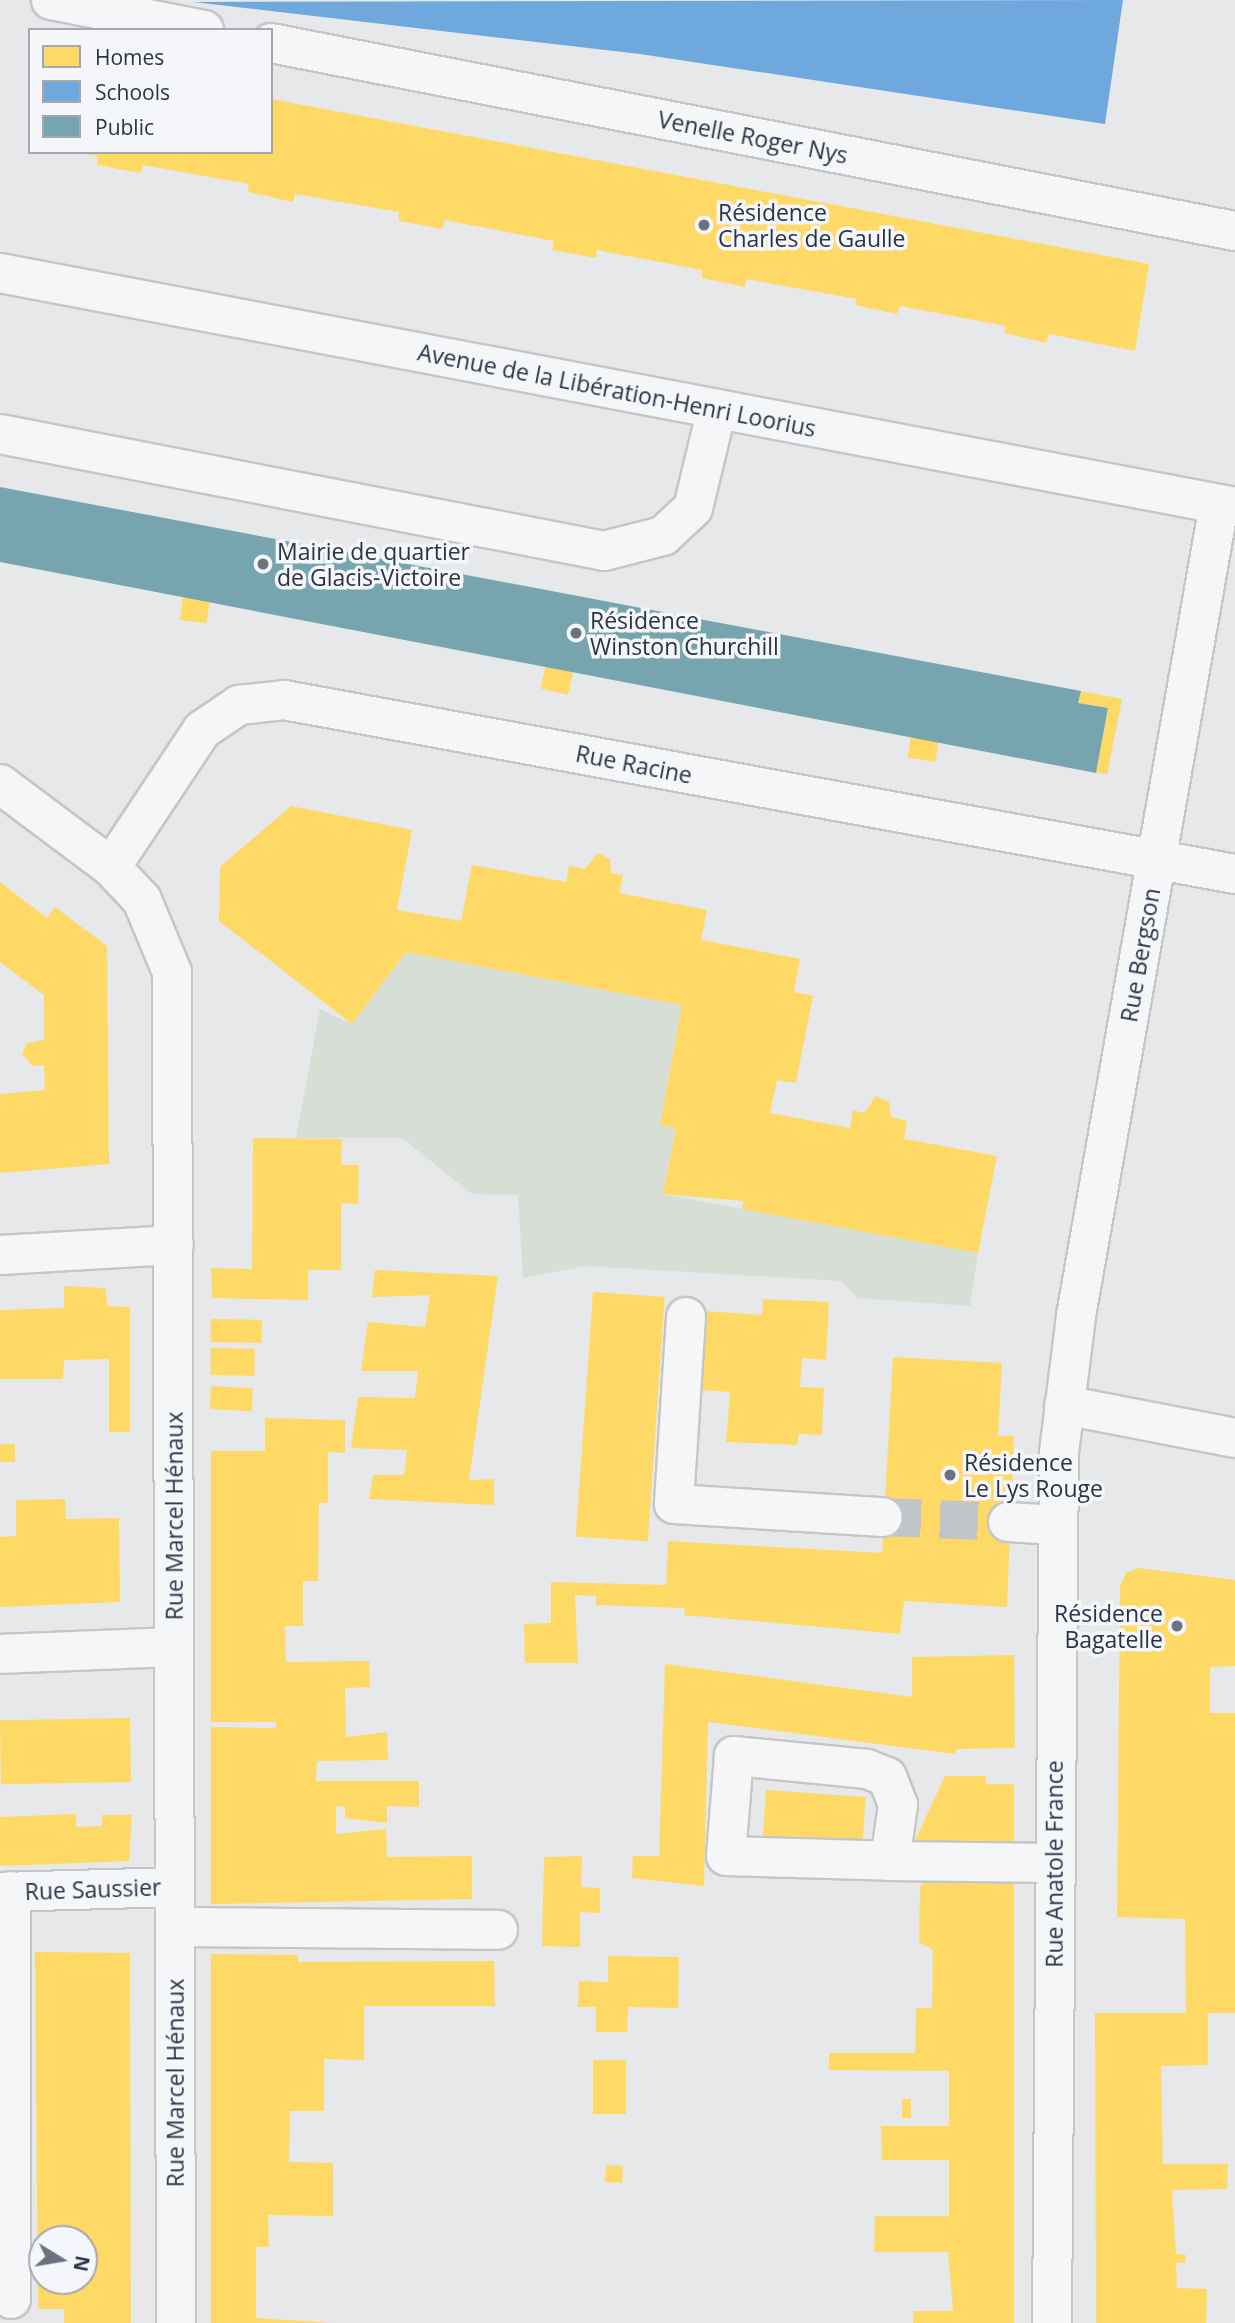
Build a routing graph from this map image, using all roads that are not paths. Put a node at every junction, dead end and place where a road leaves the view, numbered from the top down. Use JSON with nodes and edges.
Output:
{"nodes":[{"id":1,"x":51,"y":0,"type":"edge"},
{"id":2,"x":194,"y":28,"type":"edge"},
{"id":3,"x":273,"y":43,"type":"edge"},
{"id":4,"x":1235,"y":231,"type":"edge"},
{"id":5,"x":0,"y":273,"type":"edge"},
{"id":6,"x":717,"y":409,"type":"junction"},
{"id":7,"x":0,"y":434,"type":"edge"},
{"id":8,"x":1227,"y":506,"type":"edge"},
{"id":9,"x":0,"y":783,"type":"edge"},
{"id":10,"x":1157,"y":859,"type":"junction"},
{"id":11,"x":111,"y":867,"type":"junction"},
{"id":12,"x":1235,"y":873,"type":"edge"},
{"id":13,"x":174,"y":1245,"type":"junction"},
{"id":14,"x":0,"y":1255,"type":"edge"},
{"id":15,"x":686,"y":1317,"type":"dead end"},
{"id":16,"x":1064,"y":1405,"type":"junction"},
{"id":17,"x":1235,"y":1438,"type":"edge"},
{"id":18,"x":883,"y":1517,"type":"tunnel mouth"},
{"id":19,"x":1008,"y":1522,"type":"tunnel mouth"},
{"id":20,"x":1057,"y":1525,"type":"junction"},
{"id":21,"x":174,"y":1647,"type":"junction"},
{"id":22,"x":0,"y":1654,"type":"edge"},
{"id":23,"x":890,"y":1861,"type":"junction"},
{"id":24,"x":1054,"y":1863,"type":"junction"},
{"id":25,"x":175,"y":1887,"type":"junction"},
{"id":26,"x":5,"y":1891,"type":"edge"},
{"id":27,"x":175,"y":1927,"type":"junction"},
{"id":28,"x":498,"y":1930,"type":"dead end"},
{"id":29,"x":11,"y":2299,"type":"dead end"},
{"id":30,"x":176,"y":2323,"type":"edge"},
{"id":31,"x":1052,"y":2323,"type":"edge"}],
"edges":[{"from":1,"to":2,"type":"street"},
{"from":3,"to":4,"type":"street","name":"Venelle Roger Nys"},
{"from":5,"to":6,"type":"street","name":"Avenue de la Libération-Henri Loorius"},
{"from":6,"to":7,"type":"street"},
{"from":6,"to":8,"type":"street","name":"Avenue de la Libération-Henri Loorius"},
{"from":8,"to":10,"type":"street","name":"Rue Bergson"},
{"from":9,"to":11,"type":"street","name":"Rue Marcel Hénaux"},
{"from":10,"to":11,"type":"street","name":"Rue Racine"},
{"from":10,"to":12,"type":"street","name":"Rue Racine"},
{"from":10,"to":16,"type":"street","name":"Rue Bergson"},
{"from":11,"to":13,"type":"street","name":"Rue Marcel Hénaux"},
{"from":13,"to":14,"type":"street"},
{"from":13,"to":21,"type":"street","name":"Rue Marcel Hénaux"},
{"from":15,"to":18,"type":"street"},
{"from":16,"to":17,"type":"street"},
{"from":16,"to":20,"type":"street","name":"Rue Anatole France"},
{"from":19,"to":20,"type":"street"},
{"from":20,"to":24,"type":"street","name":"Rue Anatole France"},
{"from":21,"to":22,"type":"street"},
{"from":21,"to":25,"type":"street","name":"Rue Marcel Hénaux"},
{"from":23,"to":23,"type":"street"},
{"from":23,"to":24,"type":"street"},
{"from":24,"to":31,"type":"street","name":"Rue Anatole France"},
{"from":25,"to":26,"type":"street","name":"Rue Saussier"},
{"from":25,"to":27,"type":"street","name":"Rue Marcel Hénaux"},
{"from":26,"to":29,"type":"street","name":"Rue Saussier"},
{"from":27,"to":28,"type":"street"},
{"from":27,"to":30,"type":"street","name":"Rue Marcel Hénaux"}]}
